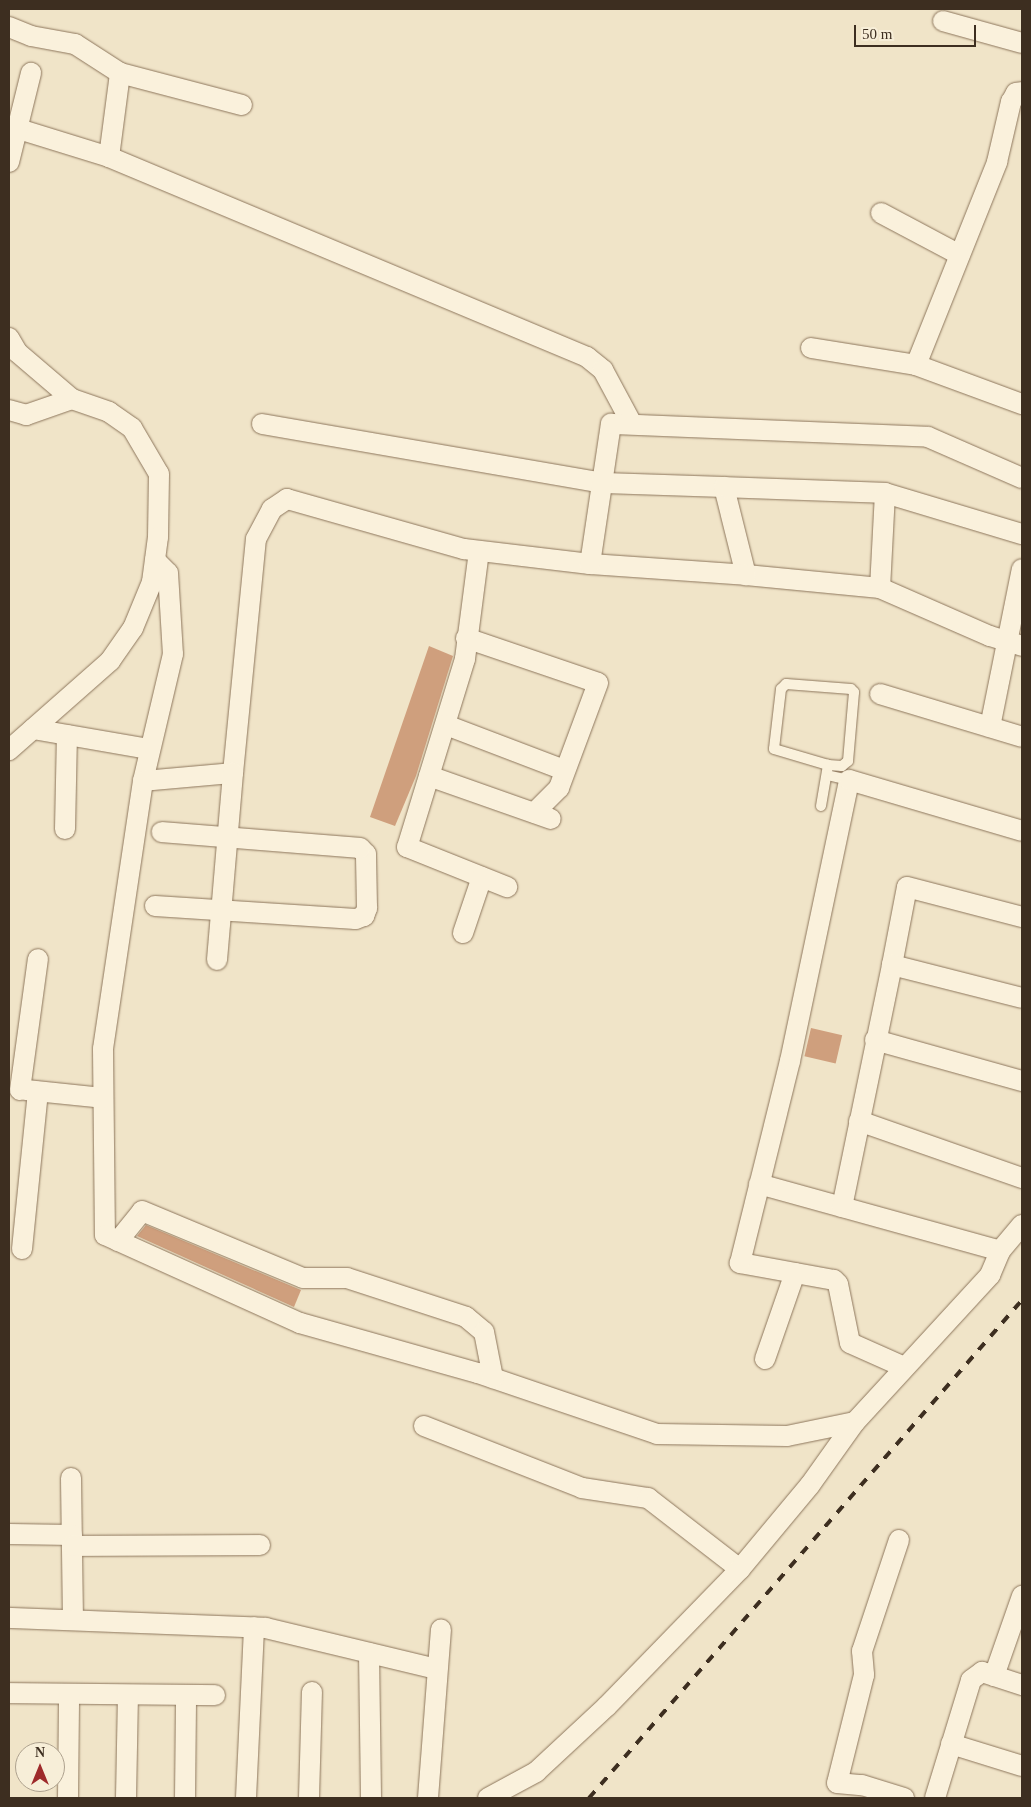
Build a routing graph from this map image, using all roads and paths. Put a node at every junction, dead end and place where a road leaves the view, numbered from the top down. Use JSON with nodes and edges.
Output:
{"nodes":[{"id":1,"x":943,"y":22,"type":"dead end"},
{"id":2,"x":9,"y":27,"type":"edge"},
{"id":3,"x":1022,"y":43,"type":"edge"},
{"id":4,"x":31,"y":73,"type":"dead end"},
{"id":5,"x":120,"y":73,"type":"junction"},
{"id":6,"x":1022,"y":92,"type":"edge"},
{"id":7,"x":242,"y":104,"type":"dead end"},
{"id":8,"x":13,"y":127,"type":"edge"},
{"id":9,"x":109,"y":157,"type":"junction"},
{"id":10,"x":9,"y":162,"type":"edge"},
{"id":11,"x":881,"y":213,"type":"dead end"},
{"id":12,"x":960,"y":255,"type":"junction"},
{"id":13,"x":9,"y":338,"type":"edge"},
{"id":14,"x":811,"y":348,"type":"dead end"},
{"id":15,"x":916,"y":365,"type":"junction"},
{"id":16,"x":72,"y":399,"type":"junction"},
{"id":17,"x":1022,"y":404,"type":"edge"},
{"id":18,"x":9,"y":410,"type":"edge"},
{"id":19,"x":262,"y":424,"type":"dead end"},
{"id":20,"x":632,"y":424,"type":"junction"},
{"id":21,"x":1022,"y":478,"type":"edge"},
{"id":22,"x":604,"y":483,"type":"junction"},
{"id":23,"x":724,"y":487,"type":"junction"},
{"id":24,"x":885,"y":493,"type":"junction"},
{"id":25,"x":1022,"y":534,"type":"edge"},
{"id":26,"x":479,"y":551,"type":"junction"},
{"id":27,"x":155,"y":560,"type":"junction"},
{"id":28,"x":590,"y":564,"type":"junction"},
{"id":29,"x":1022,"y":568,"type":"edge"},
{"id":30,"x":746,"y":575,"type":"junction"},
{"id":31,"x":880,"y":588,"type":"junction"},
{"id":32,"x":466,"y":638,"type":"junction"},
{"id":33,"x":1015,"y":644,"type":"edge"},
{"id":34,"x":880,"y":694,"type":"dead end"},
{"id":35,"x":446,"y":725,"type":"junction"},
{"id":36,"x":990,"y":726,"type":"junction"},
{"id":37,"x":33,"y":729,"type":"junction"},
{"id":38,"x":67,"y":735,"type":"junction"},
{"id":39,"x":1022,"y":736,"type":"edge"},
{"id":40,"x":149,"y":749,"type":"junction"},
{"id":41,"x":9,"y":750,"type":"edge"},
{"id":42,"x":564,"y":770,"type":"junction"},
{"id":43,"x":828,"y":770,"type":"junction"},
{"id":44,"x":232,"y":773,"type":"junction"},
{"id":45,"x":429,"y":776,"type":"junction"},
{"id":46,"x":143,"y":780,"type":"junction"},
{"id":47,"x":849,"y":780,"type":"junction"},
{"id":48,"x":821,"y":806,"type":"dead end"},
{"id":49,"x":65,"y":829,"type":"dead end"},
{"id":50,"x":1022,"y":831,"type":"edge"},
{"id":51,"x":162,"y":832,"type":"dead end"},
{"id":52,"x":227,"y":836,"type":"junction"},
{"id":53,"x":482,"y":877,"type":"junction"},
{"id":54,"x":507,"y":887,"type":"dead end"},
{"id":55,"x":155,"y":906,"type":"dead end"},
{"id":56,"x":221,"y":910,"type":"junction"},
{"id":57,"x":1022,"y":917,"type":"edge"},
{"id":58,"x":463,"y":933,"type":"dead end"},
{"id":59,"x":38,"y":958,"type":"dead end"},
{"id":60,"x":216,"y":960,"type":"dead end"},
{"id":61,"x":892,"y":965,"type":"junction"},
{"id":62,"x":1022,"y":998,"type":"edge"},
{"id":63,"x":875,"y":1040,"type":"junction"},
{"id":64,"x":1022,"y":1081,"type":"edge"},
{"id":65,"x":22,"y":1090,"type":"edge"},
{"id":66,"x":103,"y":1098,"type":"junction"},
{"id":67,"x":859,"y":1121,"type":"junction"},
{"id":68,"x":1022,"y":1178,"type":"edge"},
{"id":69,"x":759,"y":1184,"type":"junction"},
{"id":70,"x":842,"y":1207,"type":"junction"},
{"id":71,"x":1022,"y":1225,"type":"edge"},
{"id":72,"x":118,"y":1241,"type":"junction"},
{"id":73,"x":22,"y":1249,"type":"dead end"},
{"id":74,"x":1000,"y":1251,"type":"junction"},
{"id":75,"x":796,"y":1273,"type":"junction"},
{"id":76,"x":765,"y":1359,"type":"dead end"},
{"id":77,"x":904,"y":1367,"type":"junction"},
{"id":78,"x":492,"y":1378,"type":"junction"},
{"id":79,"x":855,"y":1422,"type":"junction"},
{"id":80,"x":424,"y":1426,"type":"dead end"},
{"id":81,"x":70,"y":1478,"type":"dead end"},
{"id":82,"x":9,"y":1534,"type":"edge"},
{"id":83,"x":899,"y":1540,"type":"dead end"},
{"id":84,"x":72,"y":1541,"type":"junction"},
{"id":85,"x":260,"y":1545,"type":"dead end"},
{"id":86,"x":740,"y":1569,"type":"junction"},
{"id":87,"x":1022,"y":1596,"type":"edge"},
{"id":88,"x":9,"y":1618,"type":"edge"},
{"id":89,"x":73,"y":1620,"type":"junction"},
{"id":90,"x":254,"y":1627,"type":"junction"},
{"id":91,"x":441,"y":1629,"type":"dead end"},
{"id":92,"x":369,"y":1653,"type":"junction"},
{"id":93,"x":437,"y":1669,"type":"junction"},
{"id":94,"x":994,"y":1676,"type":"junction"},
{"id":95,"x":1022,"y":1685,"type":"edge"},
{"id":96,"x":312,"y":1692,"type":"dead end"},
{"id":97,"x":9,"y":1693,"type":"edge"},
{"id":98,"x":69,"y":1694,"type":"junction"},
{"id":99,"x":128,"y":1695,"type":"junction"},
{"id":100,"x":186,"y":1695,"type":"junction"},
{"id":101,"x":215,"y":1695,"type":"dead end"},
{"id":102,"x":951,"y":1744,"type":"junction"},
{"id":103,"x":1022,"y":1766,"type":"edge"},
{"id":104,"x":860,"y":1792,"type":"edge"},
{"id":105,"x":68,"y":1798,"type":"edge"},
{"id":106,"x":126,"y":1798,"type":"edge"},
{"id":107,"x":185,"y":1798,"type":"edge"},
{"id":108,"x":246,"y":1798,"type":"edge"},
{"id":109,"x":309,"y":1798,"type":"edge"},
{"id":110,"x":371,"y":1798,"type":"edge"},
{"id":111,"x":428,"y":1798,"type":"edge"},
{"id":112,"x":488,"y":1798,"type":"edge"},
{"id":113,"x":904,"y":1798,"type":"edge"},
{"id":114,"x":934,"y":1798,"type":"edge"}],
"edges":[{"from":1,"to":3,"type":"street"},
{"from":2,"to":5,"type":"street"},
{"from":4,"to":8,"type":"street"},
{"from":5,"to":7,"type":"street"},
{"from":5,"to":9,"type":"street"},
{"from":6,"to":12,"type":"street"},
{"from":8,"to":9,"type":"street"},
{"from":8,"to":10,"type":"street"},
{"from":9,"to":20,"type":"street"},
{"from":11,"to":12,"type":"street"},
{"from":12,"to":15,"type":"street"},
{"from":13,"to":16,"type":"street"},
{"from":14,"to":15,"type":"street"},
{"from":15,"to":17,"type":"street"},
{"from":16,"to":18,"type":"street"},
{"from":16,"to":27,"type":"street"},
{"from":19,"to":22,"type":"street"},
{"from":20,"to":21,"type":"street"},
{"from":20,"to":22,"type":"street"},
{"from":22,"to":23,"type":"street"},
{"from":22,"to":28,"type":"street"},
{"from":23,"to":24,"type":"street"},
{"from":23,"to":30,"type":"street"},
{"from":24,"to":25,"type":"street"},
{"from":24,"to":31,"type":"street"},
{"from":26,"to":28,"type":"street"},
{"from":26,"to":32,"type":"street"},
{"from":26,"to":44,"type":"street"},
{"from":27,"to":37,"type":"street"},
{"from":27,"to":40,"type":"street"},
{"from":28,"to":30,"type":"street"},
{"from":29,"to":33,"type":"street"},
{"from":30,"to":31,"type":"street"},
{"from":31,"to":33,"type":"street"},
{"from":32,"to":35,"type":"street"},
{"from":32,"to":42,"type":"street"},
{"from":33,"to":36,"type":"street"},
{"from":34,"to":36,"type":"street"},
{"from":35,"to":42,"type":"street"},
{"from":35,"to":45,"type":"street"},
{"from":36,"to":39,"type":"street"},
{"from":37,"to":38,"type":"street"},
{"from":37,"to":41,"type":"street"},
{"from":38,"to":40,"type":"street"},
{"from":38,"to":49,"type":"street"},
{"from":40,"to":46,"type":"street"},
{"from":42,"to":45,"type":"street"},
{"from":43,"to":43,"type":"lane"},
{"from":43,"to":47,"type":"lane"},
{"from":43,"to":48,"type":"lane"},
{"from":44,"to":46,"type":"street"},
{"from":44,"to":52,"type":"street"},
{"from":45,"to":53,"type":"street"},
{"from":46,"to":66,"type":"street"},
{"from":47,"to":50,"type":"street"},
{"from":47,"to":69,"type":"street"},
{"from":51,"to":52,"type":"street"},
{"from":52,"to":56,"type":"street"},
{"from":52,"to":56,"type":"street"},
{"from":53,"to":54,"type":"street"},
{"from":53,"to":58,"type":"street"},
{"from":55,"to":56,"type":"street"},
{"from":56,"to":60,"type":"street"},
{"from":57,"to":61,"type":"street"},
{"from":59,"to":65,"type":"street"},
{"from":61,"to":62,"type":"street"},
{"from":61,"to":63,"type":"street"},
{"from":63,"to":64,"type":"street"},
{"from":63,"to":67,"type":"street"},
{"from":65,"to":66,"type":"street"},
{"from":65,"to":73,"type":"street"},
{"from":66,"to":72,"type":"street"},
{"from":67,"to":68,"type":"street"},
{"from":67,"to":70,"type":"street"},
{"from":69,"to":70,"type":"street"},
{"from":69,"to":75,"type":"street"},
{"from":70,"to":74,"type":"street"},
{"from":71,"to":74,"type":"street"},
{"from":72,"to":78,"type":"street"},
{"from":72,"to":78,"type":"street"},
{"from":74,"to":77,"type":"street"},
{"from":75,"to":76,"type":"street"},
{"from":75,"to":77,"type":"street"},
{"from":77,"to":79,"type":"street"},
{"from":78,"to":79,"type":"street"},
{"from":79,"to":86,"type":"street"},
{"from":80,"to":86,"type":"street"},
{"from":81,"to":84,"type":"street"},
{"from":82,"to":84,"type":"street"},
{"from":83,"to":104,"type":"street"},
{"from":84,"to":85,"type":"street"},
{"from":84,"to":89,"type":"street"},
{"from":86,"to":112,"type":"street"},
{"from":87,"to":94,"type":"street"},
{"from":88,"to":89,"type":"street"},
{"from":89,"to":90,"type":"street"},
{"from":90,"to":92,"type":"street"},
{"from":90,"to":108,"type":"street"},
{"from":91,"to":93,"type":"street"},
{"from":92,"to":93,"type":"street"},
{"from":92,"to":110,"type":"street"},
{"from":93,"to":111,"type":"street"},
{"from":94,"to":95,"type":"street"},
{"from":94,"to":102,"type":"street"},
{"from":96,"to":109,"type":"street"},
{"from":97,"to":98,"type":"street"},
{"from":98,"to":99,"type":"street"},
{"from":98,"to":105,"type":"street"},
{"from":99,"to":100,"type":"street"},
{"from":99,"to":106,"type":"street"},
{"from":100,"to":101,"type":"street"},
{"from":100,"to":107,"type":"street"},
{"from":102,"to":103,"type":"street"},
{"from":102,"to":114,"type":"street"},
{"from":104,"to":113,"type":"street"}]}
